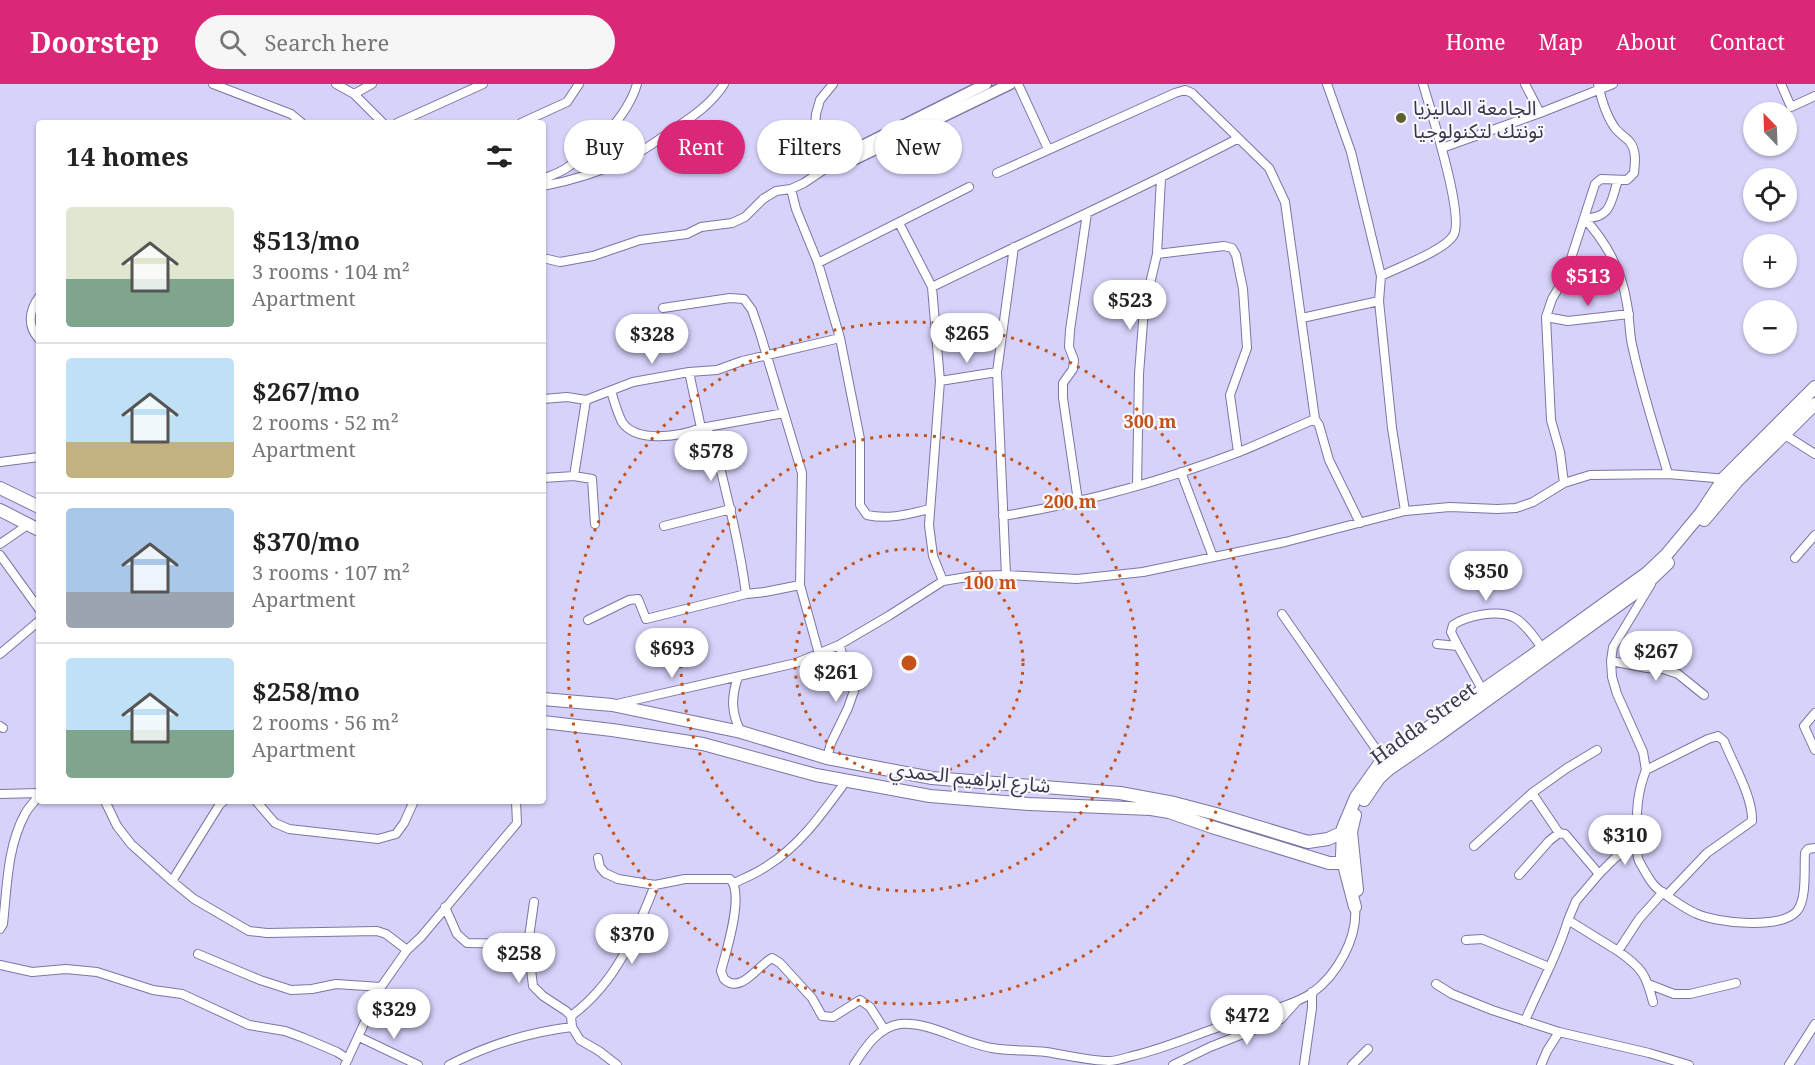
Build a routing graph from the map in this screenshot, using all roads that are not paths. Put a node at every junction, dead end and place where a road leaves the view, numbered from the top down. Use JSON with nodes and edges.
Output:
{"nodes":[{"id":1,"x":213,"y":84,"type":"edge"},
{"id":2,"x":336,"y":84,"type":"edge"},
{"id":3,"x":372,"y":84,"type":"edge"},
{"id":4,"x":483,"y":84,"type":"edge"},
{"id":5,"x":579,"y":84,"type":"edge"},
{"id":6,"x":637,"y":84,"type":"edge"},
{"id":7,"x":724,"y":84,"type":"edge"},
{"id":8,"x":833,"y":84,"type":"edge"},
{"id":9,"x":986,"y":84,"type":"edge"},
{"id":10,"x":1010,"y":84,"type":"edge"},
{"id":11,"x":1017,"y":84,"type":"edge"},
{"id":12,"x":1327,"y":84,"type":"edge"},
{"id":13,"x":1423,"y":84,"type":"edge"},
{"id":14,"x":1525,"y":84,"type":"edge"},
{"id":15,"x":1613,"y":84,"type":"edge"},
{"id":16,"x":1781,"y":84,"type":"edge"},
{"id":17,"x":227,"y":86,"type":"edge"},
{"id":18,"x":1598,"y":87,"type":"edge"},
{"id":19,"x":354,"y":94,"type":"junction"},
{"id":20,"x":1815,"y":96,"type":"edge"},
{"id":21,"x":1540,"y":113,"type":"junction"},
{"id":22,"x":298,"y":120,"type":"edge"},
{"id":23,"x":380,"y":120,"type":"edge"},
{"id":24,"x":404,"y":120,"type":"edge"},
{"id":25,"x":528,"y":120,"type":"edge"},
{"id":26,"x":816,"y":120,"type":"edge"},
{"id":27,"x":1238,"y":138,"type":"junction"},
{"id":28,"x":1442,"y":148,"type":"junction"},
{"id":29,"x":1048,"y":149,"type":"junction"},
{"id":30,"x":863,"y":150,"type":"edge"},
{"id":31,"x":863,"y":151,"type":"edge"},
{"id":32,"x":997,"y":172,"type":"dead end"},
{"id":33,"x":817,"y":174,"type":"edge"},
{"id":34,"x":546,"y":177,"type":"edge"},
{"id":35,"x":1161,"y":178,"type":"junction"},
{"id":36,"x":1618,"y":180,"type":"junction"},
{"id":37,"x":546,"y":185,"type":"edge"},
{"id":38,"x":969,"y":186,"type":"dead end"},
{"id":39,"x":791,"y":189,"type":"junction"},
{"id":40,"x":1087,"y":213,"type":"junction"},
{"id":41,"x":1584,"y":218,"type":"junction"},
{"id":42,"x":899,"y":222,"type":"junction"},
{"id":43,"x":1014,"y":247,"type":"junction"},
{"id":44,"x":1156,"y":254,"type":"junction"},
{"id":45,"x":546,"y":259,"type":"edge"},
{"id":46,"x":818,"y":263,"type":"junction"},
{"id":47,"x":1381,"y":276,"type":"junction"},
{"id":48,"x":932,"y":287,"type":"junction"},
{"id":49,"x":36,"y":301,"type":"edge"},
{"id":50,"x":1379,"y":301,"type":"junction"},
{"id":51,"x":663,"y":308,"type":"dead end"},
{"id":52,"x":1629,"y":314,"type":"junction"},
{"id":53,"x":1546,"y":317,"type":"junction"},
{"id":54,"x":1302,"y":318,"type":"junction"},
{"id":55,"x":36,"y":335,"type":"edge"},
{"id":56,"x":840,"y":338,"type":"junction"},
{"id":57,"x":767,"y":356,"type":"junction"},
{"id":58,"x":688,"y":372,"type":"junction"},
{"id":59,"x":997,"y":372,"type":"junction"},
{"id":60,"x":940,"y":381,"type":"junction"},
{"id":61,"x":1815,"y":387,"type":"edge"},
{"id":62,"x":611,"y":391,"type":"junction"},
{"id":63,"x":546,"y":399,"type":"edge"},
{"id":64,"x":586,"y":400,"type":"junction"},
{"id":65,"x":1815,"y":404,"type":"edge"},
{"id":66,"x":784,"y":413,"type":"junction"},
{"id":67,"x":1315,"y":419,"type":"junction"},
{"id":68,"x":701,"y":428,"type":"junction"},
{"id":69,"x":1780,"y":430,"type":"junction"},
{"id":70,"x":1238,"y":452,"type":"junction"},
{"id":71,"x":1815,"y":454,"type":"edge"},
{"id":72,"x":36,"y":457,"type":"edge"},
{"id":73,"x":0,"y":462,"type":"edge"},
{"id":74,"x":1181,"y":472,"type":"junction"},
{"id":75,"x":1668,"y":474,"type":"junction"},
{"id":76,"x":574,"y":476,"type":"junction"},
{"id":77,"x":546,"y":478,"type":"edge"},
{"id":78,"x":1731,"y":480,"type":"junction"},
{"id":79,"x":1564,"y":483,"type":"junction"},
{"id":80,"x":1137,"y":486,"type":"junction"},
{"id":81,"x":0,"y":488,"type":"edge"},
{"id":82,"x":1078,"y":501,"type":"junction"},
{"id":83,"x":36,"y":506,"type":"edge"},
{"id":84,"x":731,"y":509,"type":"junction"},
{"id":85,"x":930,"y":509,"type":"junction"},
{"id":86,"x":0,"y":510,"type":"edge"},
{"id":87,"x":1405,"y":511,"type":"junction"},
{"id":88,"x":1003,"y":516,"type":"junction"},
{"id":89,"x":1360,"y":523,"type":"junction"},
{"id":90,"x":595,"y":524,"type":"dead end"},
{"id":91,"x":664,"y":526,"type":"dead end"},
{"id":92,"x":34,"y":527,"type":"edge"},
{"id":93,"x":1815,"y":535,"type":"edge"},
{"id":94,"x":0,"y":544,"type":"edge"},
{"id":95,"x":1674,"y":551,"type":"junction"},
{"id":96,"x":0,"y":555,"type":"edge"},
{"id":97,"x":1213,"y":557,"type":"junction"},
{"id":98,"x":1795,"y":558,"type":"dead end"},
{"id":99,"x":1006,"y":575,"type":"junction"},
{"id":100,"x":1654,"y":578,"type":"junction"},
{"id":101,"x":943,"y":581,"type":"junction"},
{"id":102,"x":800,"y":585,"type":"junction"},
{"id":103,"x":1639,"y":585,"type":"junction"},
{"id":104,"x":746,"y":594,"type":"junction"},
{"id":105,"x":36,"y":605,"type":"edge"},
{"id":106,"x":1282,"y":614,"type":"dead end"},
{"id":107,"x":588,"y":620,"type":"dead end"},
{"id":108,"x":36,"y":624,"type":"edge"},
{"id":109,"x":1437,"y":644,"type":"dead end"},
{"id":110,"x":839,"y":645,"type":"junction"},
{"id":111,"x":1458,"y":646,"type":"junction"},
{"id":112,"x":1545,"y":652,"type":"junction"},
{"id":113,"x":0,"y":654,"type":"edge"},
{"id":114,"x":819,"y":654,"type":"junction"},
{"id":115,"x":1611,"y":661,"type":"junction"},
{"id":116,"x":738,"y":676,"type":"junction"},
{"id":117,"x":1483,"y":691,"type":"junction"},
{"id":118,"x":1704,"y":695,"type":"dead end"},
{"id":119,"x":546,"y":699,"type":"edge"},
{"id":120,"x":612,"y":705,"type":"junction"},
{"id":121,"x":1815,"y":713,"type":"edge"},
{"id":122,"x":546,"y":722,"type":"edge"},
{"id":123,"x":741,"y":732,"type":"junction"},
{"id":124,"x":793,"y":747,"type":"junction"},
{"id":125,"x":1598,"y":750,"type":"dead end"},
{"id":126,"x":1815,"y":750,"type":"edge"},
{"id":127,"x":827,"y":758,"type":"junction"},
{"id":128,"x":1386,"y":764,"type":"junction"},
{"id":129,"x":786,"y":768,"type":"junction"},
{"id":130,"x":1646,"y":770,"type":"junction"},
{"id":131,"x":846,"y":781,"type":"junction"},
{"id":132,"x":1120,"y":793,"type":"junction"},
{"id":133,"x":1532,"y":793,"type":"junction"},
{"id":134,"x":0,"y":794,"type":"edge"},
{"id":135,"x":36,"y":794,"type":"edge"},
{"id":136,"x":36,"y":798,"type":"edge"},
{"id":137,"x":106,"y":804,"type":"edge"},
{"id":138,"x":220,"y":804,"type":"edge"},
{"id":139,"x":259,"y":804,"type":"edge"},
{"id":140,"x":413,"y":804,"type":"edge"},
{"id":141,"x":516,"y":804,"type":"edge"},
{"id":142,"x":1118,"y":809,"type":"junction"},
{"id":143,"x":1216,"y":814,"type":"junction"},
{"id":144,"x":1212,"y":828,"type":"junction"},
{"id":145,"x":1343,"y":831,"type":"junction"},
{"id":146,"x":1559,"y":833,"type":"junction"},
{"id":147,"x":1637,"y":841,"type":"junction"},
{"id":148,"x":1474,"y":846,"type":"dead end"},
{"id":149,"x":1815,"y":848,"type":"edge"},
{"id":150,"x":598,"y":858,"type":"dead end"},
{"id":151,"x":1329,"y":863,"type":"junction"},
{"id":152,"x":1349,"y":864,"type":"junction"},
{"id":153,"x":1519,"y":874,"type":"dead end"},
{"id":154,"x":1599,"y":874,"type":"junction"},
{"id":155,"x":172,"y":881,"type":"junction"},
{"id":156,"x":734,"y":883,"type":"junction"},
{"id":157,"x":655,"y":885,"type":"junction"},
{"id":158,"x":1351,"y":889,"type":"junction"},
{"id":159,"x":1665,"y":893,"type":"junction"},
{"id":160,"x":534,"y":902,"type":"dead end"},
{"id":161,"x":445,"y":907,"type":"junction"},
{"id":162,"x":1355,"y":907,"type":"junction"},
{"id":163,"x":1568,"y":920,"type":"junction"},
{"id":164,"x":0,"y":930,"type":"edge"},
{"id":165,"x":1466,"y":940,"type":"dead end"},
{"id":166,"x":528,"y":944,"type":"junction"},
{"id":167,"x":407,"y":950,"type":"junction"},
{"id":168,"x":1618,"y":951,"type":"junction"},
{"id":169,"x":198,"y":954,"type":"dead end"},
{"id":170,"x":0,"y":964,"type":"edge"},
{"id":171,"x":1549,"y":967,"type":"junction"},
{"id":172,"x":1736,"y":983,"type":"dead end"},
{"id":173,"x":1436,"y":984,"type":"dead end"},
{"id":174,"x":1648,"y":984,"type":"junction"},
{"id":175,"x":381,"y":987,"type":"junction"},
{"id":176,"x":1312,"y":992,"type":"junction"},
{"id":177,"x":1297,"y":1001,"type":"junction"},
{"id":178,"x":1653,"y":1002,"type":"dead end"},
{"id":179,"x":571,"y":1016,"type":"junction"},
{"id":180,"x":1525,"y":1020,"type":"junction"},
{"id":181,"x":1815,"y":1024,"type":"edge"},
{"id":182,"x":572,"y":1027,"type":"junction"},
{"id":183,"x":884,"y":1029,"type":"junction"},
{"id":184,"x":1558,"y":1032,"type":"junction"},
{"id":185,"x":359,"y":1037,"type":"junction"},
{"id":186,"x":1368,"y":1049,"type":"dead end"},
{"id":187,"x":347,"y":1062,"type":"edge"},
{"id":188,"x":418,"y":1065,"type":"edge"},
{"id":189,"x":449,"y":1065,"type":"edge"},
{"id":190,"x":617,"y":1065,"type":"edge"},
{"id":191,"x":854,"y":1065,"type":"edge"},
{"id":192,"x":1173,"y":1065,"type":"edge"},
{"id":193,"x":1304,"y":1065,"type":"edge"},
{"id":194,"x":1353,"y":1065,"type":"edge"},
{"id":195,"x":1541,"y":1065,"type":"edge"},
{"id":196,"x":1689,"y":1065,"type":"edge"},
{"id":197,"x":1789,"y":1065,"type":"edge"}],
"edges":[{"from":1,"to":17,"type":"street"},
{"from":2,"to":19,"type":"street"},
{"from":3,"to":19,"type":"street"},
{"from":4,"to":24,"type":"street"},
{"from":5,"to":25,"type":"street"},
{"from":6,"to":34,"type":"street"},
{"from":7,"to":37,"type":"street"},
{"from":8,"to":26,"type":"street"},
{"from":9,"to":30,"type":"street"},
{"from":10,"to":31,"type":"street"},
{"from":11,"to":29,"type":"street"},
{"from":12,"to":47,"type":"street"},
{"from":13,"to":28,"type":"street"},
{"from":14,"to":21,"type":"street"},
{"from":15,"to":18,"type":"street"},
{"from":16,"to":20,"type":"street"},
{"from":17,"to":22,"type":"street"},
{"from":18,"to":21,"type":"street"},
{"from":18,"to":36,"type":"street"},
{"from":19,"to":23,"type":"street"},
{"from":21,"to":28,"type":"street"},
{"from":27,"to":29,"type":"street"},
{"from":27,"to":35,"type":"street"},
{"from":27,"to":54,"type":"street"},
{"from":28,"to":47,"type":"street"},
{"from":29,"to":32,"type":"street"},
{"from":33,"to":39,"type":"street"},
{"from":35,"to":40,"type":"street"},
{"from":35,"to":44,"type":"street"},
{"from":36,"to":41,"type":"street"},
{"from":36,"to":41,"type":"street"},
{"from":38,"to":42,"type":"street"},
{"from":39,"to":45,"type":"street"},
{"from":39,"to":46,"type":"street"},
{"from":40,"to":43,"type":"street"},
{"from":40,"to":82,"type":"street"},
{"from":41,"to":52,"type":"street"},
{"from":41,"to":53,"type":"street"},
{"from":42,"to":46,"type":"street"},
{"from":42,"to":48,"type":"street"},
{"from":43,"to":48,"type":"street"},
{"from":43,"to":59,"type":"street"},
{"from":44,"to":70,"type":"street"},
{"from":44,"to":80,"type":"street"},
{"from":46,"to":56,"type":"street"},
{"from":47,"to":50,"type":"street"},
{"from":48,"to":60,"type":"street"},
{"from":49,"to":55,"type":"street"},
{"from":50,"to":54,"type":"street"},
{"from":50,"to":87,"type":"street"},
{"from":51,"to":57,"type":"street"},
{"from":52,"to":53,"type":"street"},
{"from":52,"to":75,"type":"street"},
{"from":53,"to":79,"type":"street"},
{"from":54,"to":67,"type":"street"},
{"from":56,"to":57,"type":"street"},
{"from":56,"to":85,"type":"street"},
{"from":57,"to":58,"type":"street"},
{"from":57,"to":66,"type":"street"},
{"from":58,"to":62,"type":"street"},
{"from":58,"to":68,"type":"street"},
{"from":59,"to":60,"type":"street"},
{"from":59,"to":88,"type":"street"},
{"from":60,"to":85,"type":"street"},
{"from":61,"to":69,"type":"main road","name":"Hadda Street"},
{"from":62,"to":64,"type":"street"},
{"from":62,"to":68,"type":"street"},
{"from":63,"to":64,"type":"street"},
{"from":64,"to":76,"type":"street"},
{"from":65,"to":69,"type":"main road","name":"Hadda Street"},
{"from":66,"to":68,"type":"street"},
{"from":66,"to":102,"type":"street"},
{"from":67,"to":70,"type":"street"},
{"from":67,"to":89,"type":"street"},
{"from":68,"to":84,"type":"street"},
{"from":69,"to":71,"type":"street"},
{"from":69,"to":78,"type":"main road","name":"Hadda Street"},
{"from":70,"to":74,"type":"street"},
{"from":72,"to":73,"type":"street"},
{"from":74,"to":80,"type":"street"},
{"from":74,"to":97,"type":"street"},
{"from":75,"to":78,"type":"street"},
{"from":75,"to":79,"type":"street"},
{"from":76,"to":77,"type":"street"},
{"from":76,"to":90,"type":"street"},
{"from":78,"to":95,"type":"main road","name":"Hadda Street"},
{"from":79,"to":87,"type":"street"},
{"from":80,"to":82,"type":"street"},
{"from":81,"to":83,"type":"main road"},
{"from":82,"to":88,"type":"street"},
{"from":84,"to":91,"type":"street"},
{"from":84,"to":104,"type":"street"},
{"from":85,"to":101,"type":"street"},
{"from":86,"to":92,"type":"main road"},
{"from":87,"to":89,"type":"street"},
{"from":88,"to":99,"type":"street"},
{"from":89,"to":97,"type":"street"},
{"from":92,"to":94,"type":"street"},
{"from":93,"to":98,"type":"street"},
{"from":95,"to":100,"type":"main road","name":"Hadda Street"},
{"from":95,"to":103,"type":"main road","name":"Hadda Street"},
{"from":96,"to":105,"type":"street"},
{"from":97,"to":99,"type":"street"},
{"from":99,"to":101,"type":"street"},
{"from":100,"to":103,"type":"main road","name":"Hadda Street"},
{"from":100,"to":115,"type":"street"},
{"from":101,"to":110,"type":"street"},
{"from":102,"to":104,"type":"street"},
{"from":102,"to":114,"type":"street"},
{"from":103,"to":112,"type":"main road","name":"Hadda Street"},
{"from":104,"to":107,"type":"street"},
{"from":106,"to":128,"type":"street"},
{"from":108,"to":113,"type":"street"},
{"from":109,"to":111,"type":"street"},
{"from":110,"to":114,"type":"street"},
{"from":110,"to":127,"type":"street"},
{"from":111,"to":112,"type":"street"},
{"from":111,"to":117,"type":"street"},
{"from":112,"to":117,"type":"main road","name":"Hadda Street"},
{"from":112,"to":128,"type":"main road","name":"Hadda Street"},
{"from":114,"to":116,"type":"street"},
{"from":115,"to":118,"type":"street"},
{"from":115,"to":130,"type":"street"},
{"from":116,"to":120,"type":"street"},
{"from":116,"to":123,"type":"street"},
{"from":117,"to":128,"type":"main road","name":"Hadda Street"},
{"from":119,"to":120,"type":"main road","name":"شارع ابراهيم الحمدي"},
{"from":120,"to":123,"type":"main road","name":"شارع ابراهيم الحمدي"},
{"from":121,"to":126,"type":"street"},
{"from":122,"to":129,"type":"main road","name":"شارع ابراهيم الحمدي"},
{"from":123,"to":124,"type":"main road","name":"شارع ابراهيم الحمدي"},
{"from":124,"to":127,"type":"main road","name":"شارع ابراهيم الحمدي"},
{"from":124,"to":129,"type":"main road"},
{"from":125,"to":133,"type":"street"},
{"from":127,"to":132,"type":"main road","name":"شارع ابراهيم الحمدي"},
{"from":128,"to":145,"type":"main road","name":"Hadda Street"},
{"from":128,"to":152,"type":"main road","name":"Hadda Street"},
{"from":129,"to":131,"type":"main road","name":"شارع ابراهيم الحمدي"},
{"from":130,"to":147,"type":"street"},
{"from":130,"to":159,"type":"street"},
{"from":131,"to":142,"type":"main road","name":"شارع ابراهيم الحمدي"},
{"from":131,"to":156,"type":"street"},
{"from":132,"to":142,"type":"main road"},
{"from":132,"to":143,"type":"main road","name":"شارع ابراهيم الحمدي"},
{"from":133,"to":146,"type":"street"},
{"from":133,"to":148,"type":"street"},
{"from":134,"to":135,"type":"street"},
{"from":136,"to":164,"type":"street"},
{"from":137,"to":155,"type":"street"},
{"from":138,"to":155,"type":"street"},
{"from":139,"to":140,"type":"street"},
{"from":141,"to":161,"type":"street"},
{"from":142,"to":144,"type":"main road","name":"شارع ابراهيم الحمدي"},
{"from":143,"to":144,"type":"main road"},
{"from":143,"to":145,"type":"main road","name":"شارع ابراهيم الحمدي"},
{"from":144,"to":151,"type":"main road","name":"شارع ابراهيم الحمدي"},
{"from":145,"to":152,"type":"main road","name":"Hadda Street"},
{"from":146,"to":153,"type":"street"},
{"from":146,"to":154,"type":"street"},
{"from":147,"to":154,"type":"street"},
{"from":147,"to":159,"type":"street"},
{"from":149,"to":159,"type":"street"},
{"from":150,"to":157,"type":"street"},
{"from":151,"to":152,"type":"main road","name":"شارع ابراهيم الحمدي"},
{"from":151,"to":158,"type":"main road"},
{"from":152,"to":158,"type":"main road","name":"Hadda Street"},
{"from":152,"to":162,"type":"main road","name":"Hadda Street"},
{"from":154,"to":163,"type":"street"},
{"from":155,"to":167,"type":"street"},
{"from":156,"to":157,"type":"street"},
{"from":156,"to":183,"type":"street"},
{"from":157,"to":179,"type":"street"},
{"from":158,"to":162,"type":"main road","name":"Hadda Street"},
{"from":159,"to":168,"type":"street"},
{"from":160,"to":166,"type":"street"},
{"from":161,"to":166,"type":"street"},
{"from":161,"to":167,"type":"street"},
{"from":162,"to":176,"type":"street"},
{"from":163,"to":168,"type":"street"},
{"from":163,"to":171,"type":"street"},
{"from":165,"to":171,"type":"street"},
{"from":166,"to":179,"type":"street"},
{"from":167,"to":175,"type":"street"},
{"from":168,"to":174,"type":"street"},
{"from":169,"to":175,"type":"street"},
{"from":170,"to":187,"type":"street"},
{"from":171,"to":180,"type":"street"},
{"from":172,"to":174,"type":"street"},
{"from":173,"to":180,"type":"street"},
{"from":174,"to":178,"type":"street"},
{"from":175,"to":185,"type":"street"},
{"from":176,"to":177,"type":"street"},
{"from":176,"to":193,"type":"street"},
{"from":177,"to":183,"type":"street"},
{"from":177,"to":192,"type":"street"},
{"from":179,"to":182,"type":"street"},
{"from":180,"to":184,"type":"street"},
{"from":181,"to":197,"type":"street"},
{"from":182,"to":189,"type":"street"},
{"from":182,"to":190,"type":"street"},
{"from":183,"to":191,"type":"street"},
{"from":184,"to":195,"type":"street"},
{"from":184,"to":196,"type":"street"},
{"from":185,"to":187,"type":"street"},
{"from":185,"to":188,"type":"street"},
{"from":186,"to":194,"type":"street"}]}
